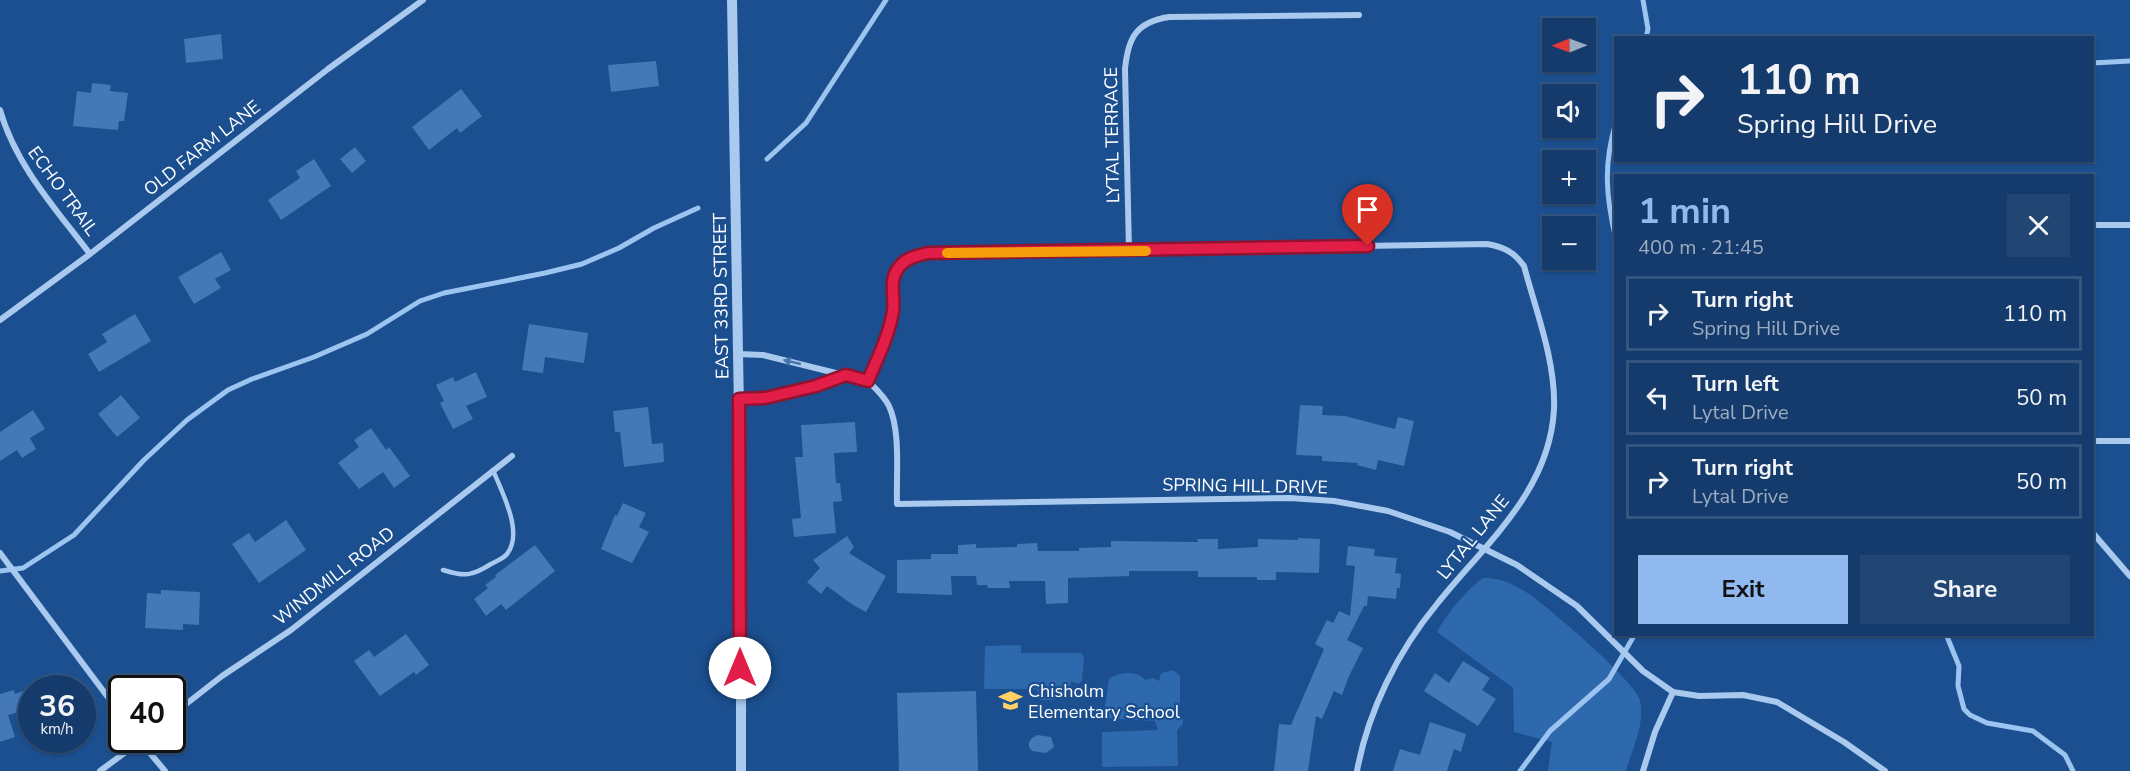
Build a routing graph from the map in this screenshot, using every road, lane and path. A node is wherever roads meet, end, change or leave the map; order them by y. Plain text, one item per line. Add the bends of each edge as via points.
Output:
1 (423, 0) edge
2 (732, 0) edge
3 (1359, 15) dead end
4 (0, 110) edge
5 (2094, 225) edge
6 (2130, 225) edge
7 (1129, 251) junction
8 (90, 254) junction
9 (0, 320) edge
10 (738, 354) junction
11 (846, 375) junction
12 (868, 381) junction
13 (739, 399) junction
14 (2094, 441) edge
15 (2130, 441) edge
16 (513, 456) dead end
17 (493, 470) junction
18 (2094, 534) edge
19 (1485, 548) junction
20 (0, 553) edge
21 (443, 570) dead end
22 (2130, 576) edge
23 (1673, 692) junction
24 (108, 697) edge
25 (186, 704) edge
26 (123, 753) edge
27 (150, 753) edge
28 (100, 771) edge
29 (165, 771) edge
30 (741, 771) edge
31 (1357, 771) edge
32 (1643, 771) edge
33 (1885, 771) edge

1 - 8 street, OLD FARM LANE
2 - 10 street, EAST 33RD STREET
3 - 7 street, LYTAL TERRACE via 1169,17 1155,19 1134,35 1126,50 1125,69
4 - 8 street, ECHO TRAIL via 15,151 31,177
5 - 6 street
7 - 12 street via 928,253 903,261 893,277 893,310
7 - 19 street, LYTAL LANE via 1487,244 1513,253 1524,266 1553,375 1554,406 1549,440 1536,477
8 - 9 street, OLD FARM LANE
11 -> 10 street via 763,355
10 - 13 street, EAST 33RD STREET
11 - 12 street
11 - 13 street via 765,398
12 - 19 street, SPRING HILL DRIVE via 889,406 894,424 897,504 1323,500 1388,511
13 - 30 street, EAST 33RD STREET
14 - 15 street
16 - 17 street, WINDMILL ROAD
17 - 21 lane via 514,527 506,556 470,575
17 - 25 street, WINDMILL ROAD via 291,630
18 - 22 street
19 - 23 street, SPRING HILL DRIVE via 1577,606 1643,671
19 - 31 street, LYTAL LANE via 1405,648 1366,733
20 - 24 street
23 - 32 street
23 - 33 street, SPRING HILL DRIVE via 1743,695 1778,702
26 - 28 street
27 - 29 street

